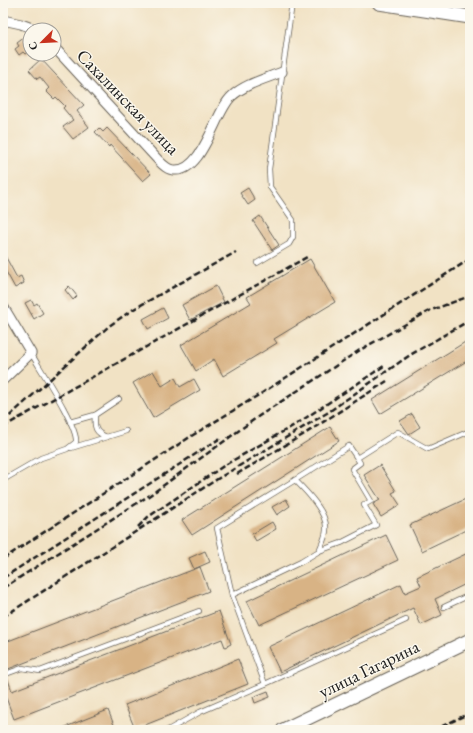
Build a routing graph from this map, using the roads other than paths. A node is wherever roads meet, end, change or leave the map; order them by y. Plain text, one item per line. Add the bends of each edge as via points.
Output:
1 (292, 3) edge
2 (379, 3) edge
3 (470, 17) edge
4 (3, 20) edge
5 (22, 26) edge
6 (62, 56) edge
7 (282, 72) junction
8 (257, 263) dead end
9 (3, 306) edge
10 (31, 353) junction
11 (3, 380) edge
12 (119, 399) dead end
13 (95, 415) junction
14 (70, 422) junction
15 (126, 431) dead end
16 (470, 431) edge
17 (107, 437) junction
18 (67, 449) junction
19 (357, 458) junction
20 (3, 480) edge
21 (295, 480) junction
22 (320, 551) junction
23 (232, 595) junction
24 (470, 595) edge
25 (444, 607) dead end
26 (199, 610) dead end
27 (406, 620) dead end
28 (470, 640) edge
29 (3, 675) edge
30 (265, 684) junction
31 (168, 730) edge
32 (283, 730) edge

1 - 7 lane
2 - 3 street
4 - 5 street
6 - 7 street, Сахалинская улица via 159,161 175,170 182,169 194,160 231,96 249,85
7 - 8 lane via 269,169 270,187 293,220 293,237 289,244
9 - 10 street
10 - 11 street
10 - 14 lane
12 - 13 lane
13 - 14 lane
13 - 17 lane via 95,430
14 - 18 lane via 76,439 74,445
15 - 17 lane
16 - 19 lane via 428,449 398,432
17 - 18 lane
18 - 20 lane via 41,458
19 - 21 lane via 349,446
19 - 22 lane via 360,463 352,469 371,501 364,505 376,525
21 - 22 lane via 319,508 327,529
21 - 23 lane via 217,528
22 - 23 lane
23 - 30 lane
24 - 25 lane
26 - 29 lane via 40,671 22,668
27 - 30 lane
28 - 32 street, улица Гагарина
30 - 31 lane via 200,712

